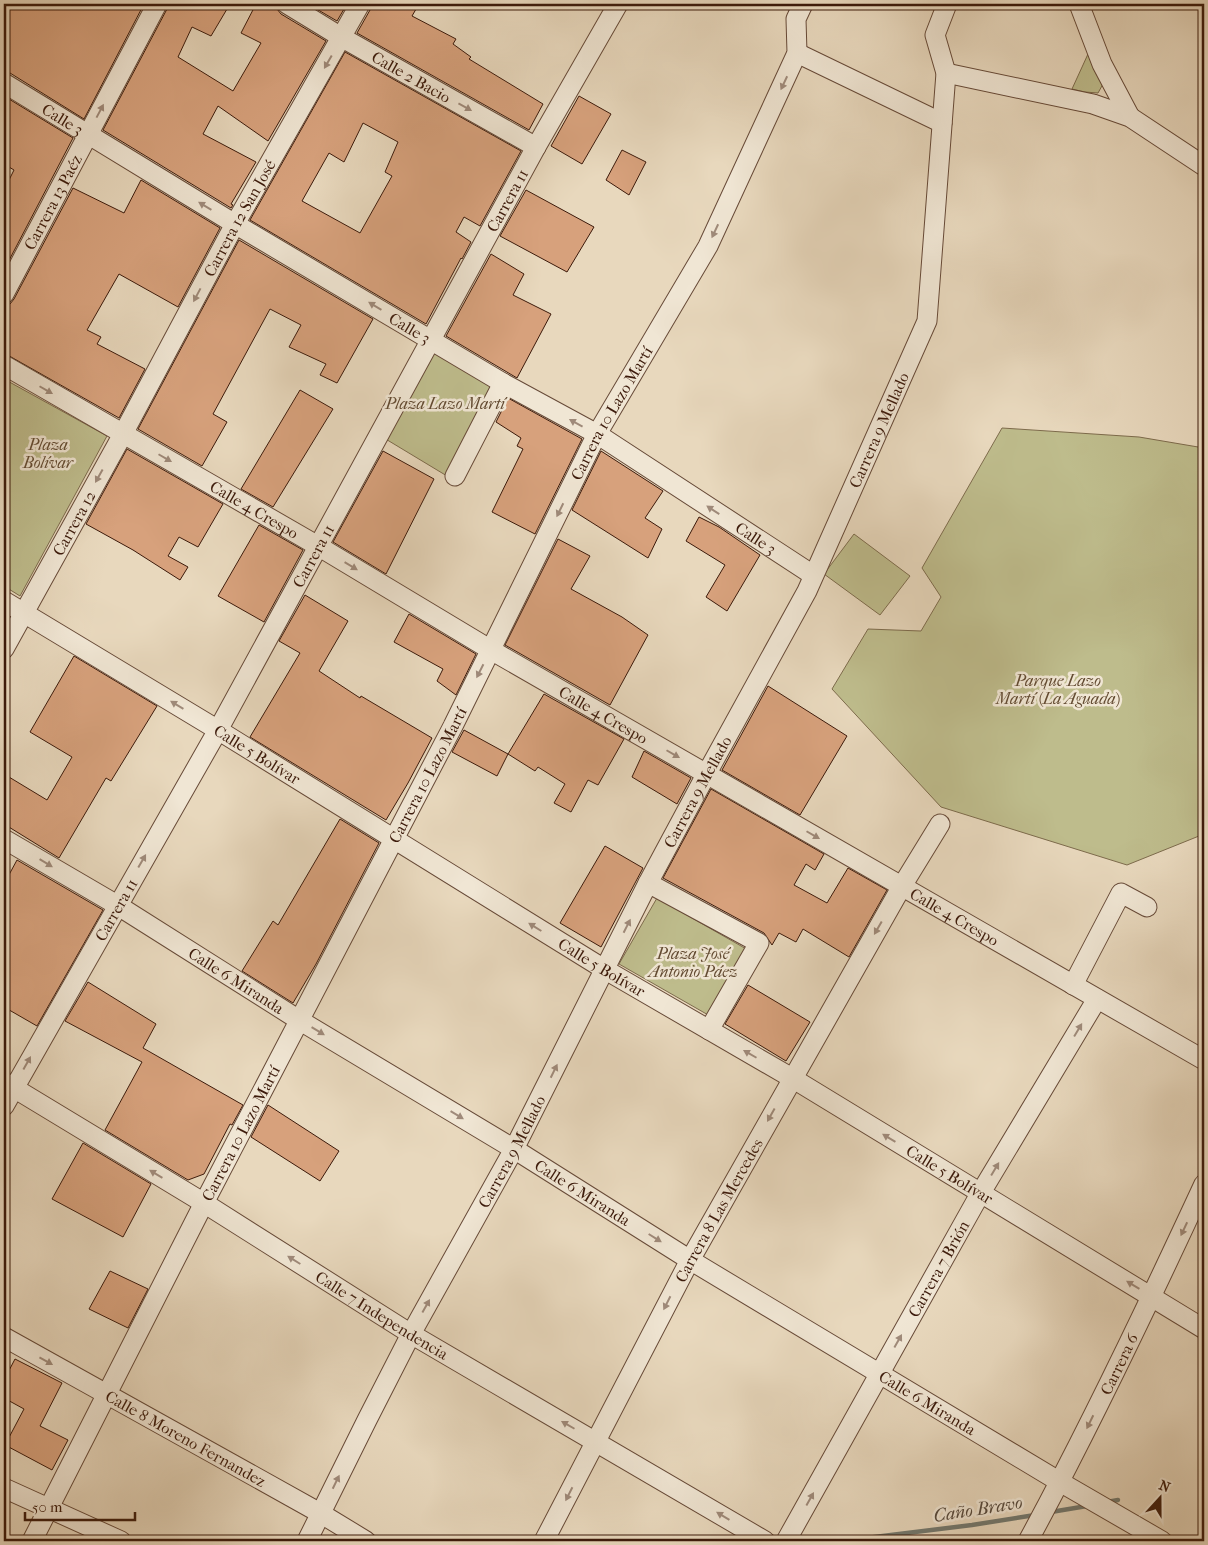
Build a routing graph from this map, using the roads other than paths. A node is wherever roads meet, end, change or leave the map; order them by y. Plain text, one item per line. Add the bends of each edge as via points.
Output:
1 (157, 4) edge
2 (287, 4) edge
3 (360, 4) edge
4 (618, 4) edge
5 (803, 4) edge
6 (947, 4) edge
7 (1079, 4) edge
8 (342, 37) junction
9 (797, 53) junction
10 (946, 73) junction
11 (4, 83) edge
12 (1130, 117) junction
13 (942, 123) junction
14 (87, 134) junction
15 (536, 147) junction
16 (1204, 166) edge
17 (235, 224) junction
18 (4, 294) edge
19 (431, 340) junction
20 (4, 365) edge
21 (503, 383) junction
22 (123, 434) junction
23 (598, 434) junction
24 (455, 476) dead end
25 (318, 546) junction
26 (813, 575) junction
27 (4, 601) edge
28 (23, 613) junction
29 (4, 650) edge
30 (491, 650) junction
31 (218, 730) junction
32 (707, 773) junction
33 (940, 824) dead end
34 (4, 838) edge
35 (394, 840) junction
36 (648, 884) junction
37 (902, 886) junction
38 (117, 905) junction
39 (1147, 908) dead end
40 (604, 969) junction
41 (1072, 985) junction
42 (1097, 999) junction
43 (299, 1020) junction
44 (709, 1030) junction
45 (1204, 1060) edge
46 (792, 1078) junction
47 (9, 1084) edge
48 (4, 1106) edge
49 (514, 1150) junction
50 (1204, 1184) edge
51 (980, 1194) junction
52 (204, 1203) junction
53 (690, 1260) junction
54 (1152, 1296) junction
55 (1204, 1329) edge
56 (411, 1334) junction
57 (4, 1338) edge
58 (879, 1374) junction
59 (107, 1395) junction
60 (596, 1441) junction
61 (1060, 1482) junction
62 (4, 1488) edge
63 (49, 1508) junction
64 (320, 1513) junction
65 (32, 1541) edge
66 (121, 1541) edge
67 (307, 1541) edge
68 (366, 1541) edge
69 (544, 1541) edge
70 (765, 1541) edge
71 (786, 1541) edge
72 (1028, 1541) edge
73 (1162, 1541) edge

14 -> 1 street, Carrera 13 Paéz
2 - 8 street, Calle 2 Bacio
3 - 8 street, Carrera 12 San José
4 - 15 street, Carrera 11
5 - 9 street, Carrera 10 Lazo Martí via 796,19
6 - 10 street, Carrera 9 Mellado via 936,35
7 - 12 street via 1102,64
8 -> 15 street, Calle 2 Bacio
8 -> 17 street, Carrera 12 San José
9 - 13 street
9 -> 23 street, Carrera 10 Lazo Martí via 708,246
10 - 12 street via 1092,104
10 - 13 street, Carrera 9 Mellado
11 - 14 street, Calle 3
12 - 16 street
13 - 26 street, Carrera 9 Mellado via 927,320
17 -> 14 street, Calle 3
14 - 18 street, Carrera 13 Paéz
15 - 19 street, Carrera 11
19 -> 17 street, Calle 3
17 -> 22 street, Carrera 12 San José
19 - 21 street, Calle 3
19 - 25 street, Carrera 11
20 -> 22 street, Calle 4 Crespo
23 -> 21 street, Calle 3
21 - 24 street
22 -> 25 street, Calle 4 Crespo
22 -> 28 street, Carrera 12
26 -> 23 street, Calle 3
23 -> 30 street, Carrera 10 Lazo Martí
25 -> 30 street, Calle 4 Crespo
25 - 31 street, Carrera 11
26 - 32 street, Carrera 9 Mellado
27 - 28 street, Calle 5 Bolívar
28 - 29 street
31 -> 28 street, Calle 5 Bolívar
30 -> 32 street, Calle 4 Crespo
30 -> 35 street, Carrera 10 Lazo Martí
31 - 35 street, Calle 5 Bolívar
38 -> 31 street, Carrera 11
32 - 36 street, Carrera 9 Mellado
32 -> 37 street, Calle 4 Crespo
33 - 37 street, Carrera 8 Las Mercedes
34 -> 38 street, Calle 6 Miranda
40 -> 35 street, Calle 5 Bolívar
35 - 43 street, Carrera 10 Lazo Martí
40 -> 36 street, Carrera 9 Mellado
36 - 44 street via 759,943
37 - 41 street, Calle 4 Crespo
37 -> 46 street, Carrera 8 Las Mercedes
38 - 43 street, Calle 6 Miranda
47 -> 38 street, Carrera 11
39 - 41 street via 1121,893
40 - 44 street, Calle 5 Bolívar
49 -> 40 street, Carrera 9 Mellado
41 - 42 street, Calle 4 Crespo
42 - 45 street, Calle 4 Crespo
51 -> 42 street, Carrera 7 Brión
43 -> 49 street, Calle 6 Miranda
43 - 52 street, Carrera 10 Lazo Martí
46 -> 44 street, Calle 5 Bolívar
51 -> 46 street, Calle 5 Bolívar
46 -> 53 street, Carrera 8 Las Mercedes
47 - 48 street, Carrera 11
52 -> 47 street, Calle 7 Independencia
49 -> 53 street, Calle 6 Miranda
56 -> 49 street, Carrera 9 Mellado
50 -> 54 street, Carrera 6
54 -> 51 street, Calle 5 Bolívar
58 -> 51 street, Carrera 7 Brión
56 -> 52 street, Calle 7 Independencia
52 - 59 street, Carrera 10 Lazo Martí
53 - 58 street, Calle 6 Miranda
53 -> 60 street, Carrera 8 Las Mercedes
54 - 55 street, Calle 5 Bolívar
54 -> 61 street, Carrera 6
60 -> 56 street, Calle 7 Independencia
64 -> 56 street, Carrera 9 Mellado
57 -> 59 street, Calle 8 Moreno Fernandez
58 - 61 street, Calle 6 Miranda
71 -> 58 street, Carrera 7 Brión
59 - 63 street, Carrera 10 Lazo Martí
59 - 64 street, Calle 8 Moreno Fernandez
60 -> 69 street, Carrera 8 Las Mercedes
70 -> 60 street, Calle 7 Independencia
61 - 72 street, Carrera 6
61 - 73 street, Calle 6 Miranda
62 - 63 street
63 - 65 street, Carrera 10 Lazo Martí
63 - 66 street
64 - 67 street, Carrera 9 Mellado
64 - 68 street, Calle 8 Moreno Fernandez

